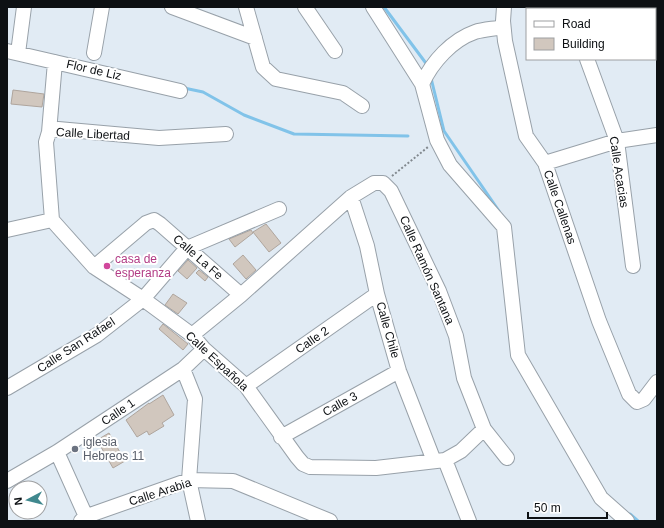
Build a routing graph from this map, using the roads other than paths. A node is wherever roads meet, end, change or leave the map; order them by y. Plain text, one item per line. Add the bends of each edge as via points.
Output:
1 (24, 7) edge
2 (102, 7) edge
3 (172, 7) edge
4 (246, 7) edge
5 (305, 7) edge
6 (373, 7) edge
7 (504, 7) edge
8 (504, 27) junction
9 (255, 38) junction
10 (335, 51) dead end
11 (12, 52) edge
12 (94, 53) dead end
13 (587, 60) edge
14 (55, 62) junction
15 (422, 84) junction
16 (180, 91) dead end
17 (362, 106) dead end
18 (49, 132) junction
19 (226, 134) dead end
20 (657, 135) edge
21 (617, 141) junction
22 (545, 163) junction
23 (351, 198) junction
24 (279, 209) dead end
25 (52, 220) junction
26 (7, 230) edge
27 (187, 248) junction
28 (633, 266) dead end
29 (94, 267) junction
30 (377, 294) junction
31 (241, 295) junction
32 (143, 299) junction
33 (192, 335) junction
34 (204, 349) junction
35 (182, 369) junction
36 (400, 372) junction
37 (657, 382) edge
38 (246, 386) junction
39 (7, 388) edge
40 (484, 430) junction
41 (281, 437) junction
42 (57, 452) junction
43 (506, 458) dead end
44 (439, 460) junction
45 (189, 480) junction
46 (7, 481) edge
47 (86, 519) edge
48 (198, 521) edge
49 (330, 521) edge
50 (469, 521) edge
51 (627, 521) edge

1 - 11 street
2 - 12 street
3 - 9 street
4 - 9 street
5 - 10 street
6 - 15 street
7 - 8 street, Calle Callenas
8 - 15 street via 476,32 465,37 434,63
8 - 22 street, Calle Callenas via 526,136
9 - 17 street via 263,67 276,79 343,93
11 - 14 street, Flor de Liz
13 - 21 street, Calle Acacias
14 - 16 street, Flor de Liz
14 - 18 street
15 - 51 street via 437,140 450,165 504,227 518,355 601,498
18 - 19 street, Calle Libertad via 58,129 158,138
18 - 25 street, Calle Libertad via 46,142
20 - 21 street
21 - 22 street
21 - 28 street, Calle Acacias
22 - 37 street, Calle Callenas via 600,321 629,394 637,402 644,399
23 - 30 street, Calle Chile via 367,246
23 - 31 street
23 - 40 street, Calle Ramón Santana via 374,183 387,187 439,291 456,336 464,378
24 - 27 street, Calle San Rafael
25 - 26 street
25 - 29 street, Calle Española
27 - 29 street, Calle La Fe via 154,220 146,223
27 - 31 street, Calle La Fe
27 - 32 street, Calle San Rafael
29 - 32 street, Calle Española
30 - 36 street, Calle Chile
30 - 38 street, Calle 2
31 - 33 street
32 - 33 street, Calle Española
32 - 39 street, Calle San Rafael via 97,335
33 - 34 street, Calle Española
34 - 35 street, Calle 1
34 - 38 street, Calle Española
35 - 42 street, Calle 1
35 - 45 street via 195,399
36 - 41 street, Calle 3
36 - 44 street, Calle Chile
38 - 41 street, Calle Española
40 - 43 street, Calle Ramón Santana
40 - 44 street via 461,451
41 - 44 street, Calle Española via 303,464 310,467 365,468
42 - 46 street, Calle 1
42 - 47 street
44 - 50 street, Calle Chile
45 - 47 street, Calle Arabia
45 - 48 street
45 - 49 street, Calle Arabia via 233,481

